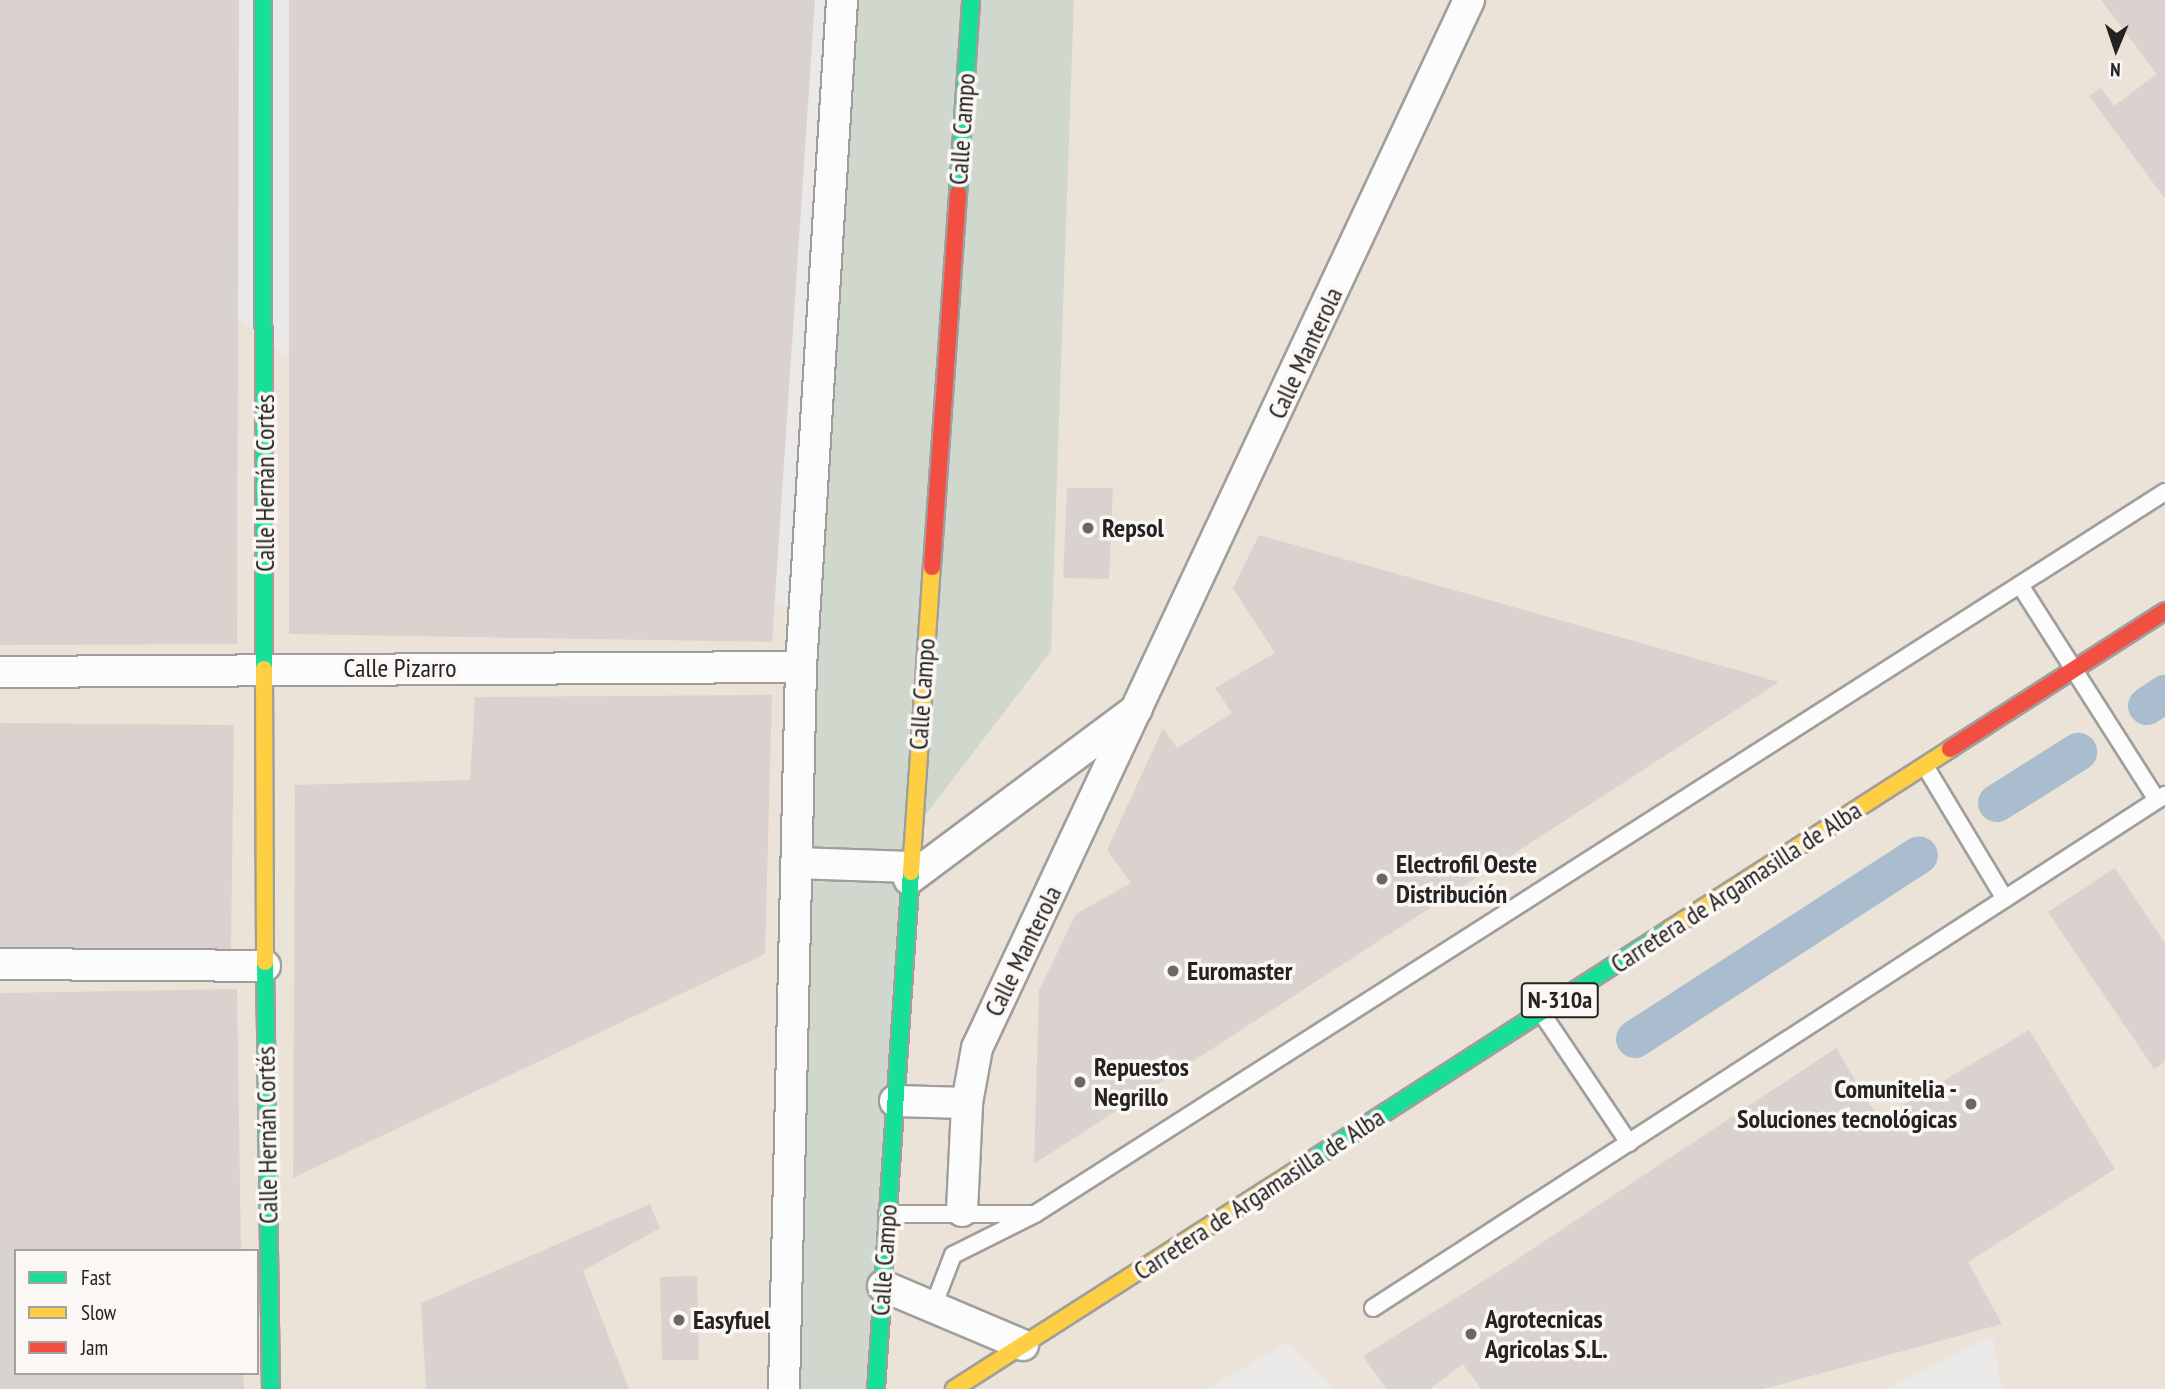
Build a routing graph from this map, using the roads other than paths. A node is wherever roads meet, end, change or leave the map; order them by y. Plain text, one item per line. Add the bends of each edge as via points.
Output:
1 (263, 0) edge
2 (842, 0) edge
3 (971, 0) edge
4 (1469, 0) edge
5 (2165, 492) edge
6 (2020, 585) junction
7 (2165, 611) edge
8 (801, 667) junction
9 (266, 669) junction
10 (2074, 670) junction
11 (0, 672) edge
12 (1140, 706) junction
13 (1925, 766) junction
14 (2161, 798) edge
15 (796, 863) junction
16 (910, 873) junction
17 (2005, 899) junction
18 (0, 964) edge
19 (265, 966) junction
20 (1541, 1012) junction
21 (895, 1101) junction
22 (967, 1104) junction
23 (1629, 1143) junction
24 (962, 1211) junction
25 (887, 1214) junction
26 (1035, 1214) junction
27 (883, 1286) junction
28 (933, 1307) junction
29 (1373, 1308) dead end
30 (1023, 1345) junction
31 (271, 1389) edge
32 (784, 1389) edge
33 (876, 1389) edge
34 (954, 1389) edge

1 - 9 main road, Calle Hernán Cortés
2 - 8 street
3 - 16 main road, Calle Campo
4 - 12 street, Calle Manterola
5 - 6 lane
6 - 10 lane
6 - 26 lane
7 - 10 main road, Carretera de Argamasilla de Alba / N-310a
8 - 9 street, Calle Pizarro
8 - 15 street
9 - 11 street, Calle Pizarro
9 - 19 main road, Calle Hernán Cortés
10 - 13 main road, Carretera de Argamasilla de Alba / N-310a
10 - 14 lane
12 - 16 street, Calle Manterola
12 - 22 street, Calle Manterola via 977,1048
13 - 17 lane
13 - 20 main road, Carretera de Argamasilla de Alba / N-310a
14 - 17 lane
15 - 16 street
15 - 32 street
16 - 21 main road, Calle Campo
17 - 23 lane
18 - 19 street
19 - 31 main road, Calle Hernán Cortés
20 - 23 lane
20 - 30 main road, Carretera de Argamasilla de Alba / N-310a
21 - 22 street
21 - 25 main road, Calle Campo
22 - 24 street, Calle Manterola
23 - 29 lane
24 - 25 lane
24 - 26 lane
25 - 27 main road, Calle Campo
26 - 28 lane via 953,1255
27 - 28 street
27 - 33 main road, Calle Campo
28 - 30 street
30 - 34 main road, Carretera de Argamasilla de Alba / N-310a

